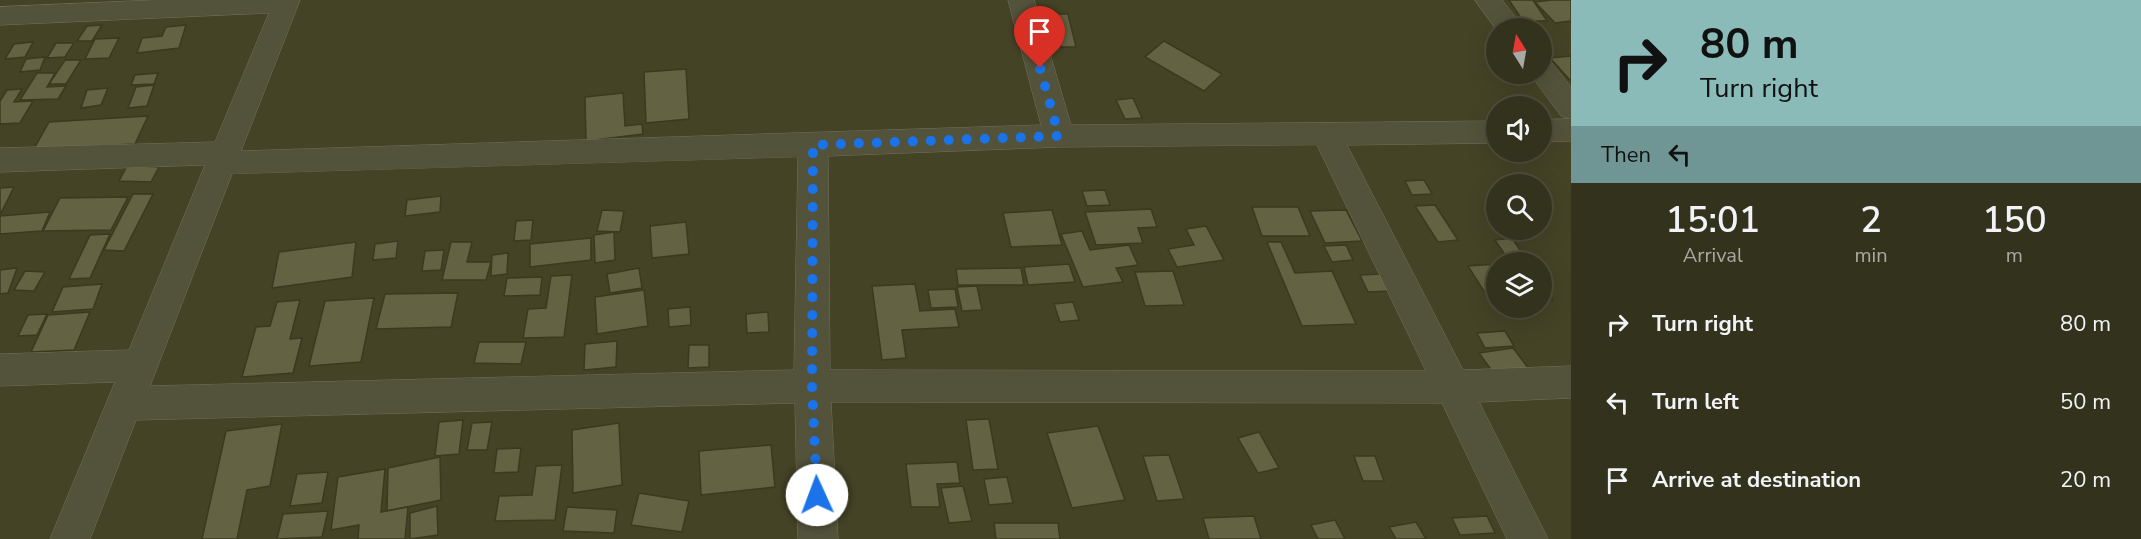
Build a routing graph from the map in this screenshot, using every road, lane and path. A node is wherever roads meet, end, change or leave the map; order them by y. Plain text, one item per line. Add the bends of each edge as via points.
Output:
1 (1021, 0) edge
2 (1488, 0) edge
3 (287, 1) edge
4 (0, 16) edge
5 (1502, 18) edge
6 (1552, 83) edge
7 (1571, 108) edge
8 (1571, 130) edge
9 (1552, 131) edge
10 (1486, 132) edge
11 (1327, 134) junction
12 (1059, 136) junction
13 (813, 145) junction
14 (223, 158) junction
15 (0, 160) edge
16 (141, 365) junction
17 (0, 370) edge
18 (1571, 382) edge
19 (812, 386) junction
20 (1454, 387) junction
21 (127, 403) junction
22 (70, 539) edge
23 (818, 539) edge
24 (1528, 539) edge

1 - 12 street
2 - 5 street
3 - 4 street
3 - 14 street
6 - 7 street
8 - 9 street
10 - 11 street
11 - 12 street
11 - 20 street
12 - 13 street
13 - 14 street
13 - 19 street
14 - 15 street
14 - 16 street
16 - 17 street
16 - 21 street
18 - 20 street
19 - 20 street
19 - 21 street
19 - 23 street
20 - 24 street
21 - 22 street

